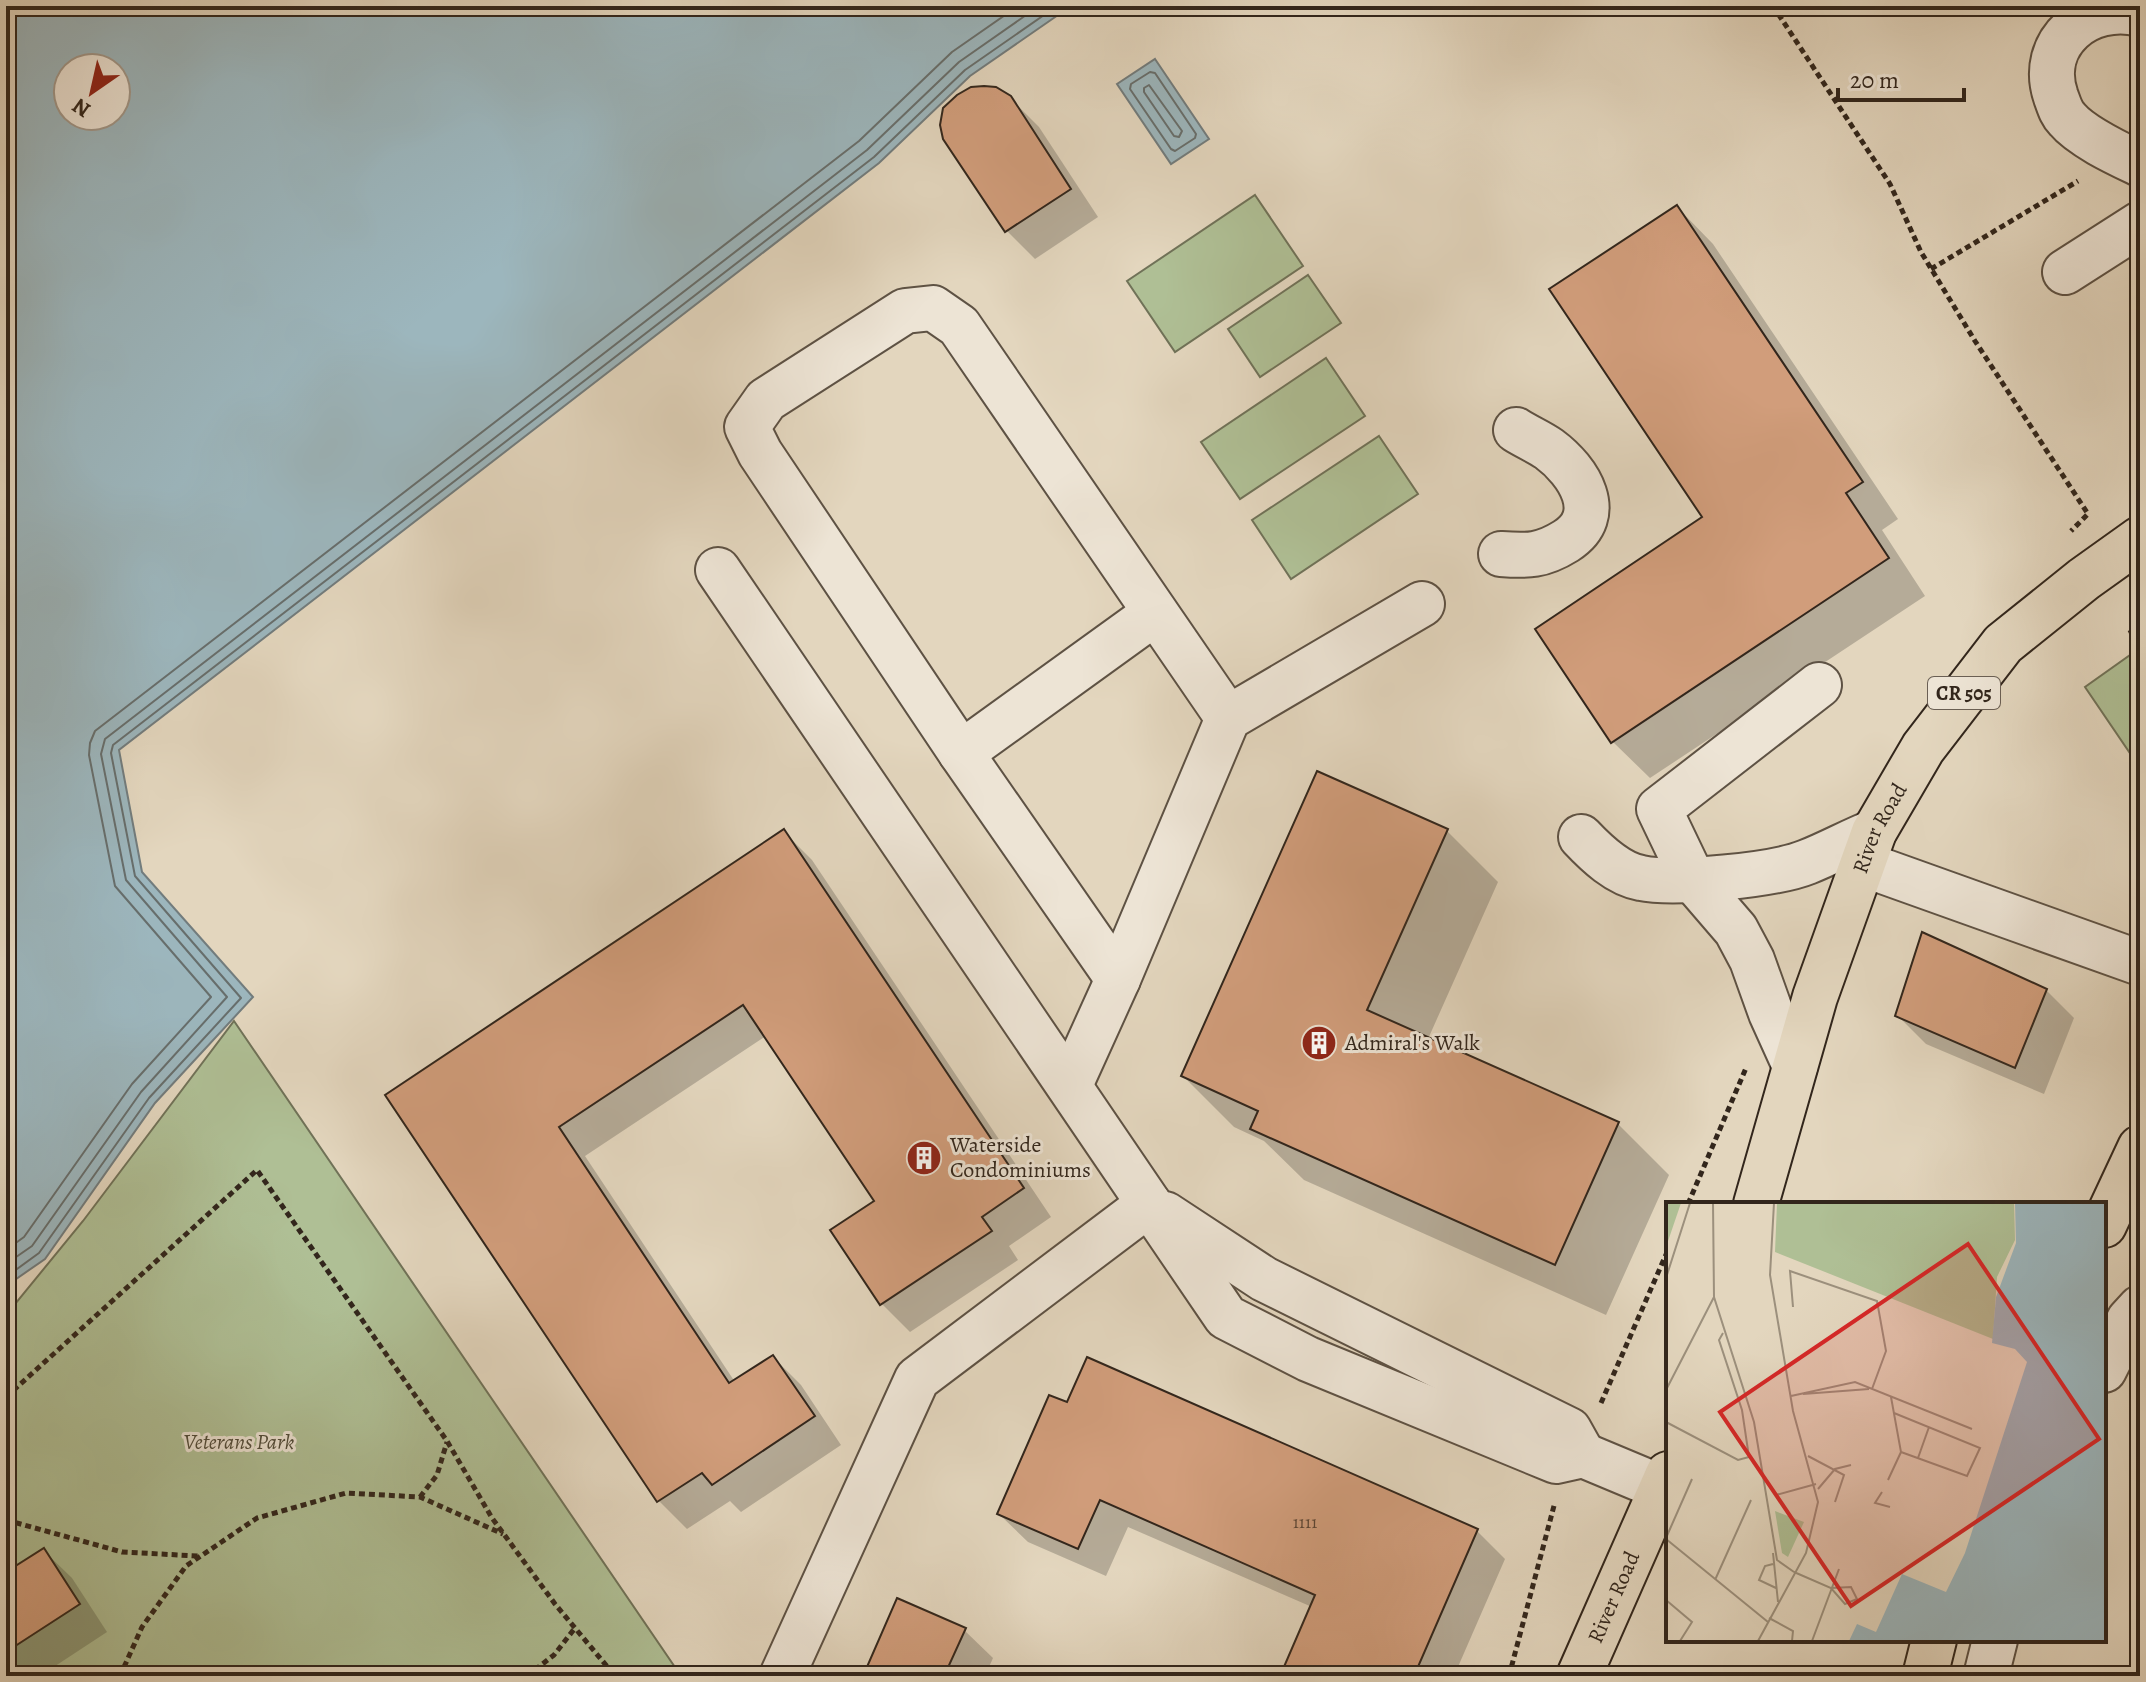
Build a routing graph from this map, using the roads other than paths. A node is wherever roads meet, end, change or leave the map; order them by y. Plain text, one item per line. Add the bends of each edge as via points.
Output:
1 (2140, 14) edge
2 (2132, 161) edge
3 (2140, 224) edge
4 (2065, 272) dead end
5 (1516, 430) dead end
6 (2140, 539) edge
7 (1501, 554) dead end
8 (718, 570) dead end
9 (1422, 604) dead end
10 (1155, 613) junction
11 (1819, 685) dead end
12 (1228, 718) junction
13 (961, 753) junction
14 (1869, 848) junction
15 (1693, 880) junction
16 (2140, 963) edge
17 (1118, 979) junction
18 (1795, 1066) junction
19 (1070, 1085) junction
20 (2140, 1148) edge
21 (1757, 1202) edge
22 (1149, 1204) junction
23 (2106, 1221) edge
24 (2140, 1308) edge
25 (2106, 1366) edge
26 (1665, 1481) edge
27 (1934, 1642) edge
28 (1994, 1642) edge
29 (782, 1676) edge
30 (1579, 1676) edge
31 (1925, 1676) edge
32 (1986, 1676) edge

1 - 2 street via 2105,11 2084,20 2060,44 2052,72 2065,117
3 - 4 street
5 - 7 street via 1550,450 1577,479 1587,500 1587,518 1576,534 1555,548 1531,556
6 - 14 main road, River Road / CR 505 via 2003,644 1923,748
8 - 19 street
9 - 12 street
10 - 12 street
10 - 13 street
10 - 13 street via 959,326 933,308 905,311 766,400 747,427 760,453
11 - 15 street via 1659,809
12 - 17 street
13 - 17 street
14 - 15 street via 1780,870
14 - 16 street
14 - 18 main road, River Road / CR 505
15 - 18 street via 1736,930
17 - 19 street
18 - 21 main road, River Road / CR 505
19 - 22 street
20 - 23 main road
22 - 26 street via 1226,1317 1308,1359 1556,1461 1583,1455
22 - 29 street via 917,1379
24 - 25 street
26 - 30 main road, River Road
27 - 31 main road
28 - 32 street

